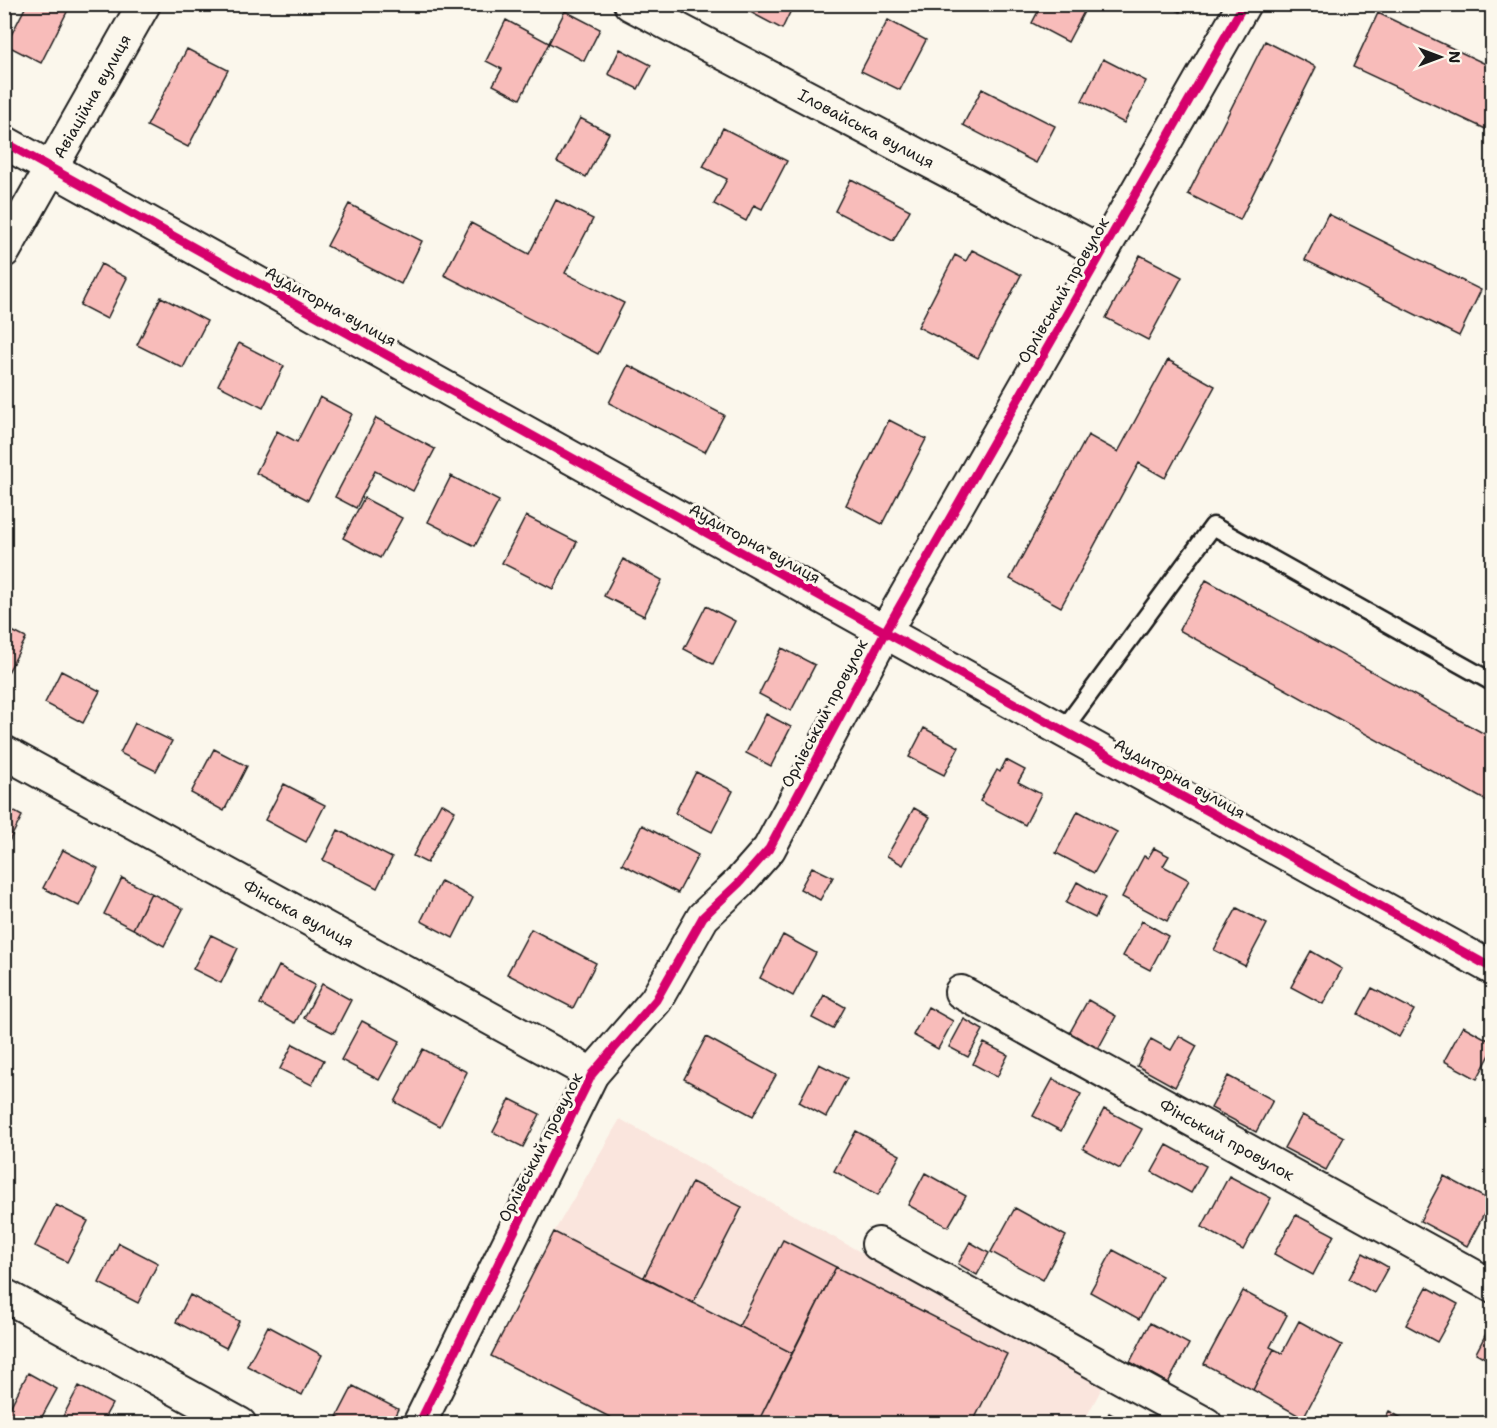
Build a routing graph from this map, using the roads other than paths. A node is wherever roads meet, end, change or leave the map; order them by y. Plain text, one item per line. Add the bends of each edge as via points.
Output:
1 (144, 4) edge
2 (630, 4) edge
3 (1244, 4) edge
4 (4, 142) edge
5 (52, 168) junction
6 (4, 251) edge
7 (1102, 252) junction
8 (885, 632) junction
9 (1492, 682) edge
10 (1063, 730) junction
11 (4, 752) edge
12 (1492, 968) edge
13 (962, 992) dead end
14 (592, 1074) junction
15 (878, 1244) dead end
16 (1492, 1286) edge
17 (4, 1295) edge
18 (198, 1414) edge
19 (240, 1424) edge
20 (419, 1424) edge
21 (1206, 1424) edge

1 - 5 street, Авіаційна вулиця
2 - 7 street, Іловайська вулиця
3 - 7 street, Орлівський провулок
4 - 5 street, Аудиторна вулиця
5 - 6 street, Авіаційна вулиця
5 - 8 street, Аудиторна вулиця
7 - 8 street, Орлівський провулок
8 - 10 street, Аудиторна вулиця
8 - 14 street, Орлівський провулок via 769,849 703,917 656,1000
9 - 10 lane via 1213,526
10 - 12 street, Аудиторна вулиця
11 - 14 street, Фінська вулиця
13 - 16 street, Фінський провулок
14 - 20 street, Орлівський провулок
15 - 21 street
17 - 18 street
18 - 19 street

